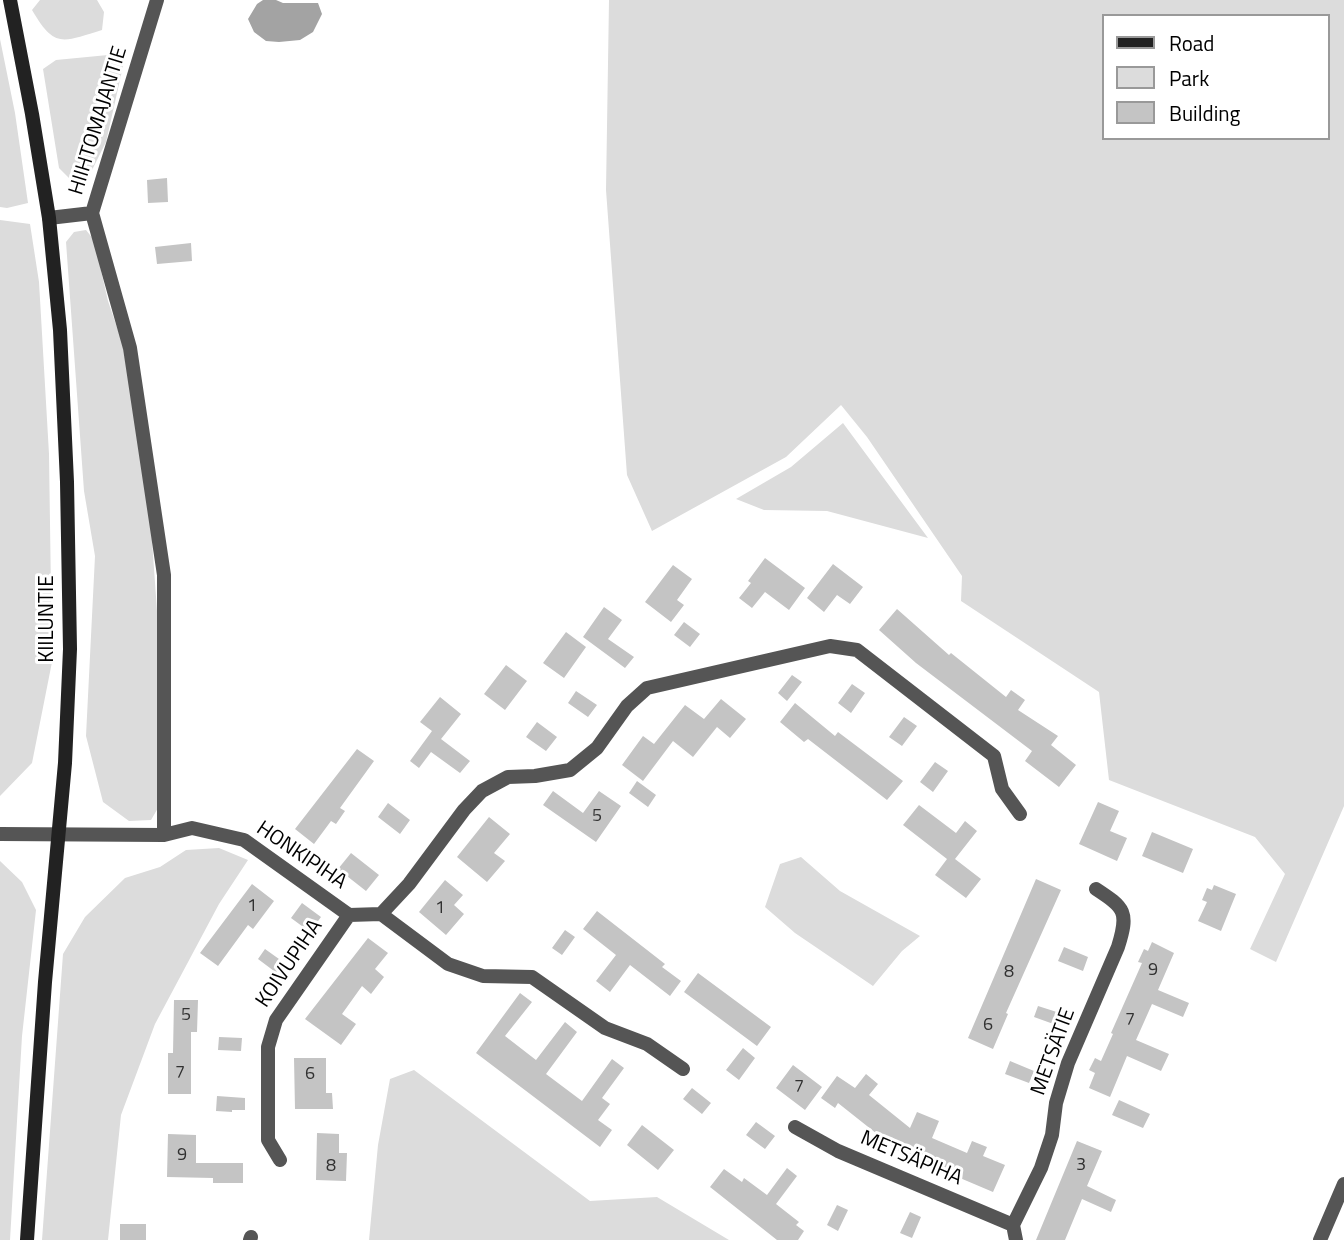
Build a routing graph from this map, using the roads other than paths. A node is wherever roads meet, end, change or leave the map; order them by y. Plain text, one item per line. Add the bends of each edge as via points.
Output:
1 (10, 0) edge
2 (157, 0) edge
3 (92, 213) junction
4 (49, 218) junction
5 (1020, 814) dead end
6 (0, 834) edge
7 (59, 835) junction
8 (164, 835) junction
9 (1096, 889) dead end
10 (381, 914) junction
11 (349, 915) junction
12 (683, 1069) dead end
13 (795, 1127) dead end
14 (280, 1160) dead end
15 (1344, 1184) edge
16 (1013, 1225) junction
17 (27, 1240) edge
18 (1016, 1240) edge
19 (1320, 1240) edge

1 - 4 street, KIILUNTIE
2 - 3 street, HIIHTOMAJANTIE
3 - 4 street, HIIHTOMAJANTIE
3 - 8 street via 130,348 164,575
4 - 7 street, KIILUNTIE via 68,482 71,649
5 - 10 street via 1002,789 994,756 857,650 830,646 647,688 627,706 597,748 570,770 508,777 482,791
6 - 7 street, HONKIPIHA
7 - 8 street, HONKIPIHA
7 - 17 street, KIILUNTIE
8 - 11 street, HONKIPIHA via 192,828 244,840
9 - 16 street, METSÄTIE via 1119,904 1123,932 1068,1063 1041,1168
10 - 11 street, HONKIPIHA
10 - 12 street via 449,964 483,976 532,977 605,1028 647,1044
11 - 14 street, KOIVUPIHA via 271,1032 268,1140
13 - 16 street, METSÄPIHA via 838,1151
15 - 19 street
16 - 18 street

